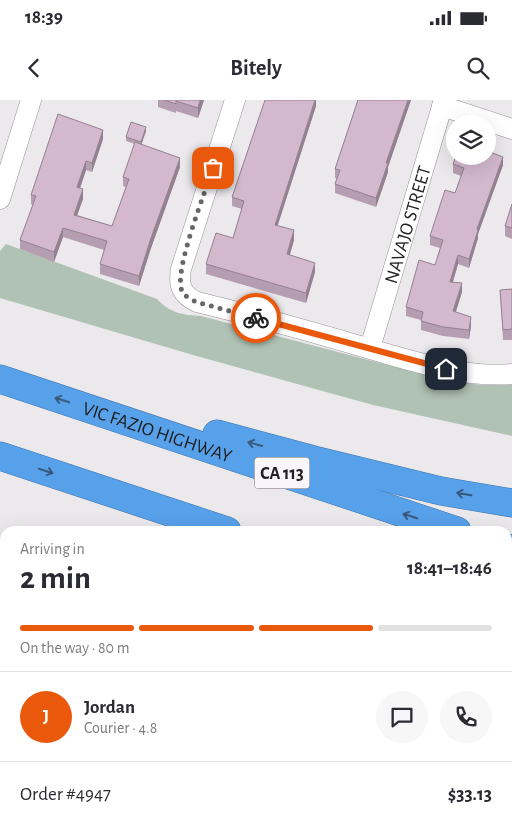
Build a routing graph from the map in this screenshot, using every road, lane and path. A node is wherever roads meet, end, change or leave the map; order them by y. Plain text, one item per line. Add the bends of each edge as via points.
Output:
1 (32, 100) edge
2 (235, 100) edge
3 (443, 103) edge
4 (512, 129) edge
5 (0, 199) edge
6 (370, 348) junction
7 (512, 374) edge
8 (0, 379) edge
9 (108, 415) junction
10 (0, 456) edge
11 (119, 495) junction
12 (512, 503) edge
13 (179, 526) edge
14 (212, 526) edge
15 (442, 526) edge

1 - 5 street
2 - 6 street via 185,252 179,280 182,291 196,302
3 - 4 street
3 - 6 street, NAVAJO STREET
6 - 7 street via 461,372
9 -> 8 highway, VIC FAZIO HIGHWAY / CA 113
12 -> 9 highway via 314,460 225,435
15 -> 9 highway, VIC FAZIO HIGHWAY / CA 113
10 -> 11 highway
11 - 13 highway
11 - 14 highway

